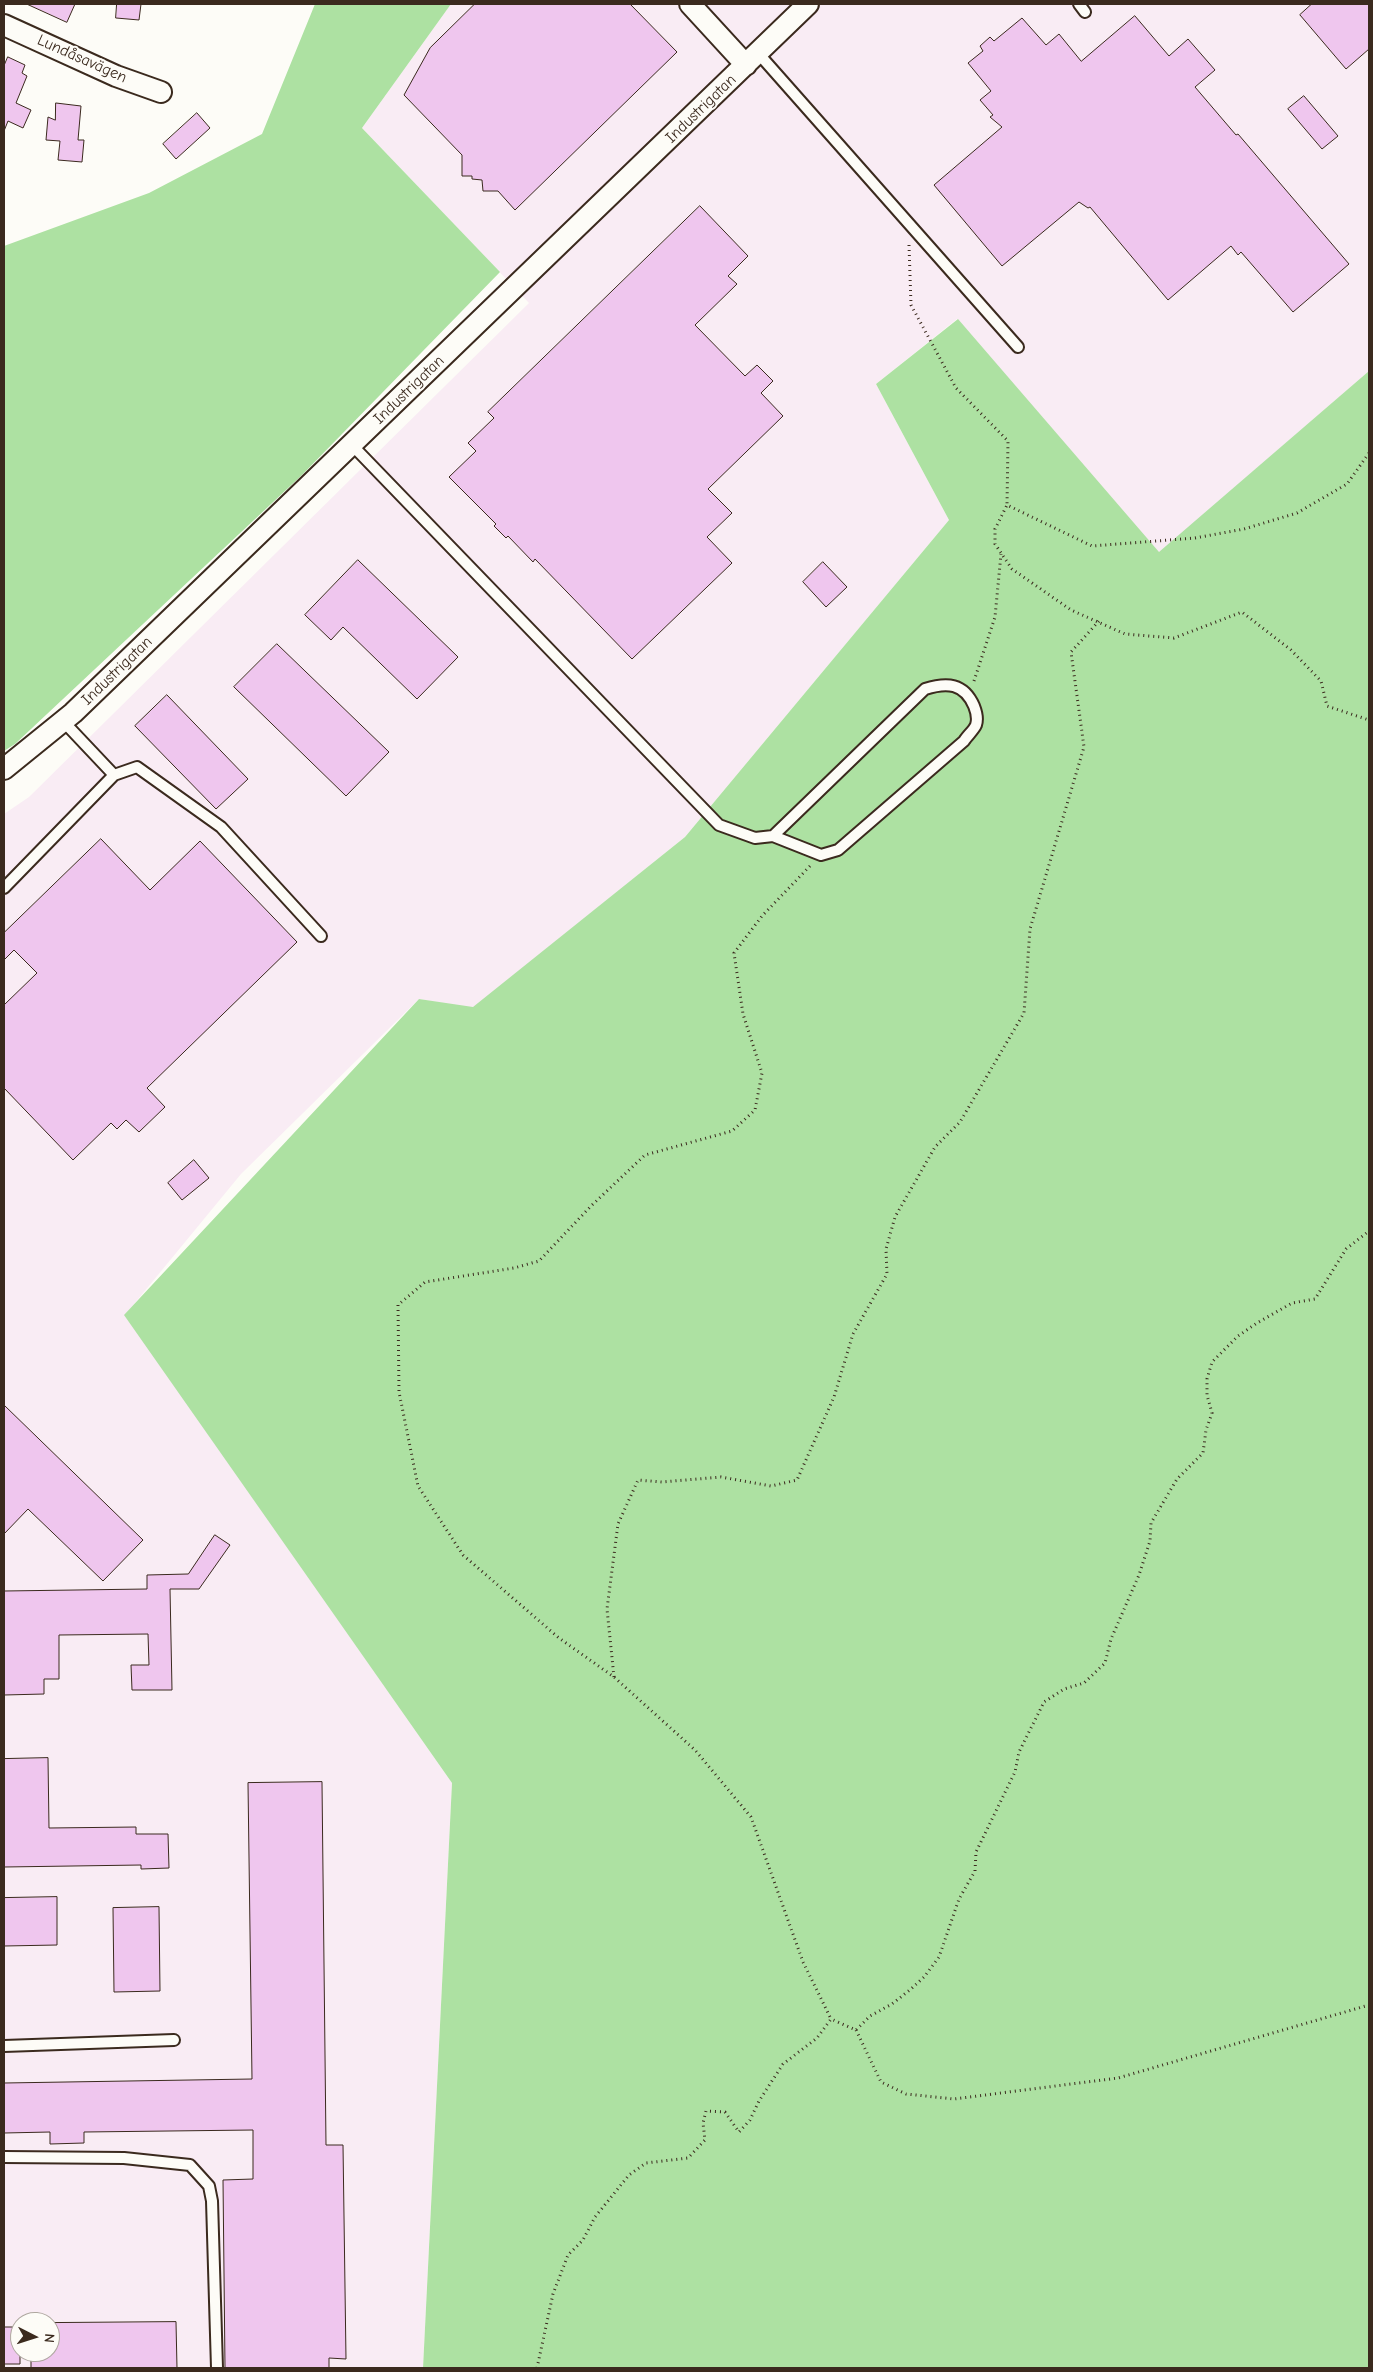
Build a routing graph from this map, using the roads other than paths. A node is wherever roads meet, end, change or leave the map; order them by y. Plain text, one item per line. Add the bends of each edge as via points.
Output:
1 (690, 4) edge
2 (808, 4) edge
3 (4, 25) edge
4 (752, 59) junction
5 (161, 92) dead end
6 (1018, 347) dead end
7 (352, 445) junction
8 (63, 721) junction
9 (4, 769) edge
10 (114, 775) junction
11 (773, 836) junction
12 (4, 888) edge
13 (321, 936) dead end
14 (174, 2040) dead end
15 (4, 2046) edge
16 (4, 2157) edge
17 (217, 2368) edge

1 - 4 street
2 - 4 street, Industrigatan
3 - 5 street, Lundåsavägen via 116,76
4 - 6 lane via 908,224
4 - 7 street, Industrigatan
7 - 8 street, Industrigatan
7 - 11 lane via 719,825 756,838
8 - 9 street, Industrigatan
8 - 10 lane
10 - 12 lane
10 - 13 lane via 137,767 221,827
11 - 11 lane via 925,688 940,684 958,686 969,696 977,712 976,725 964,741 838,850 821,855
14 - 15 lane
16 - 17 lane via 124,2158 190,2165 209,2186 212,2201

